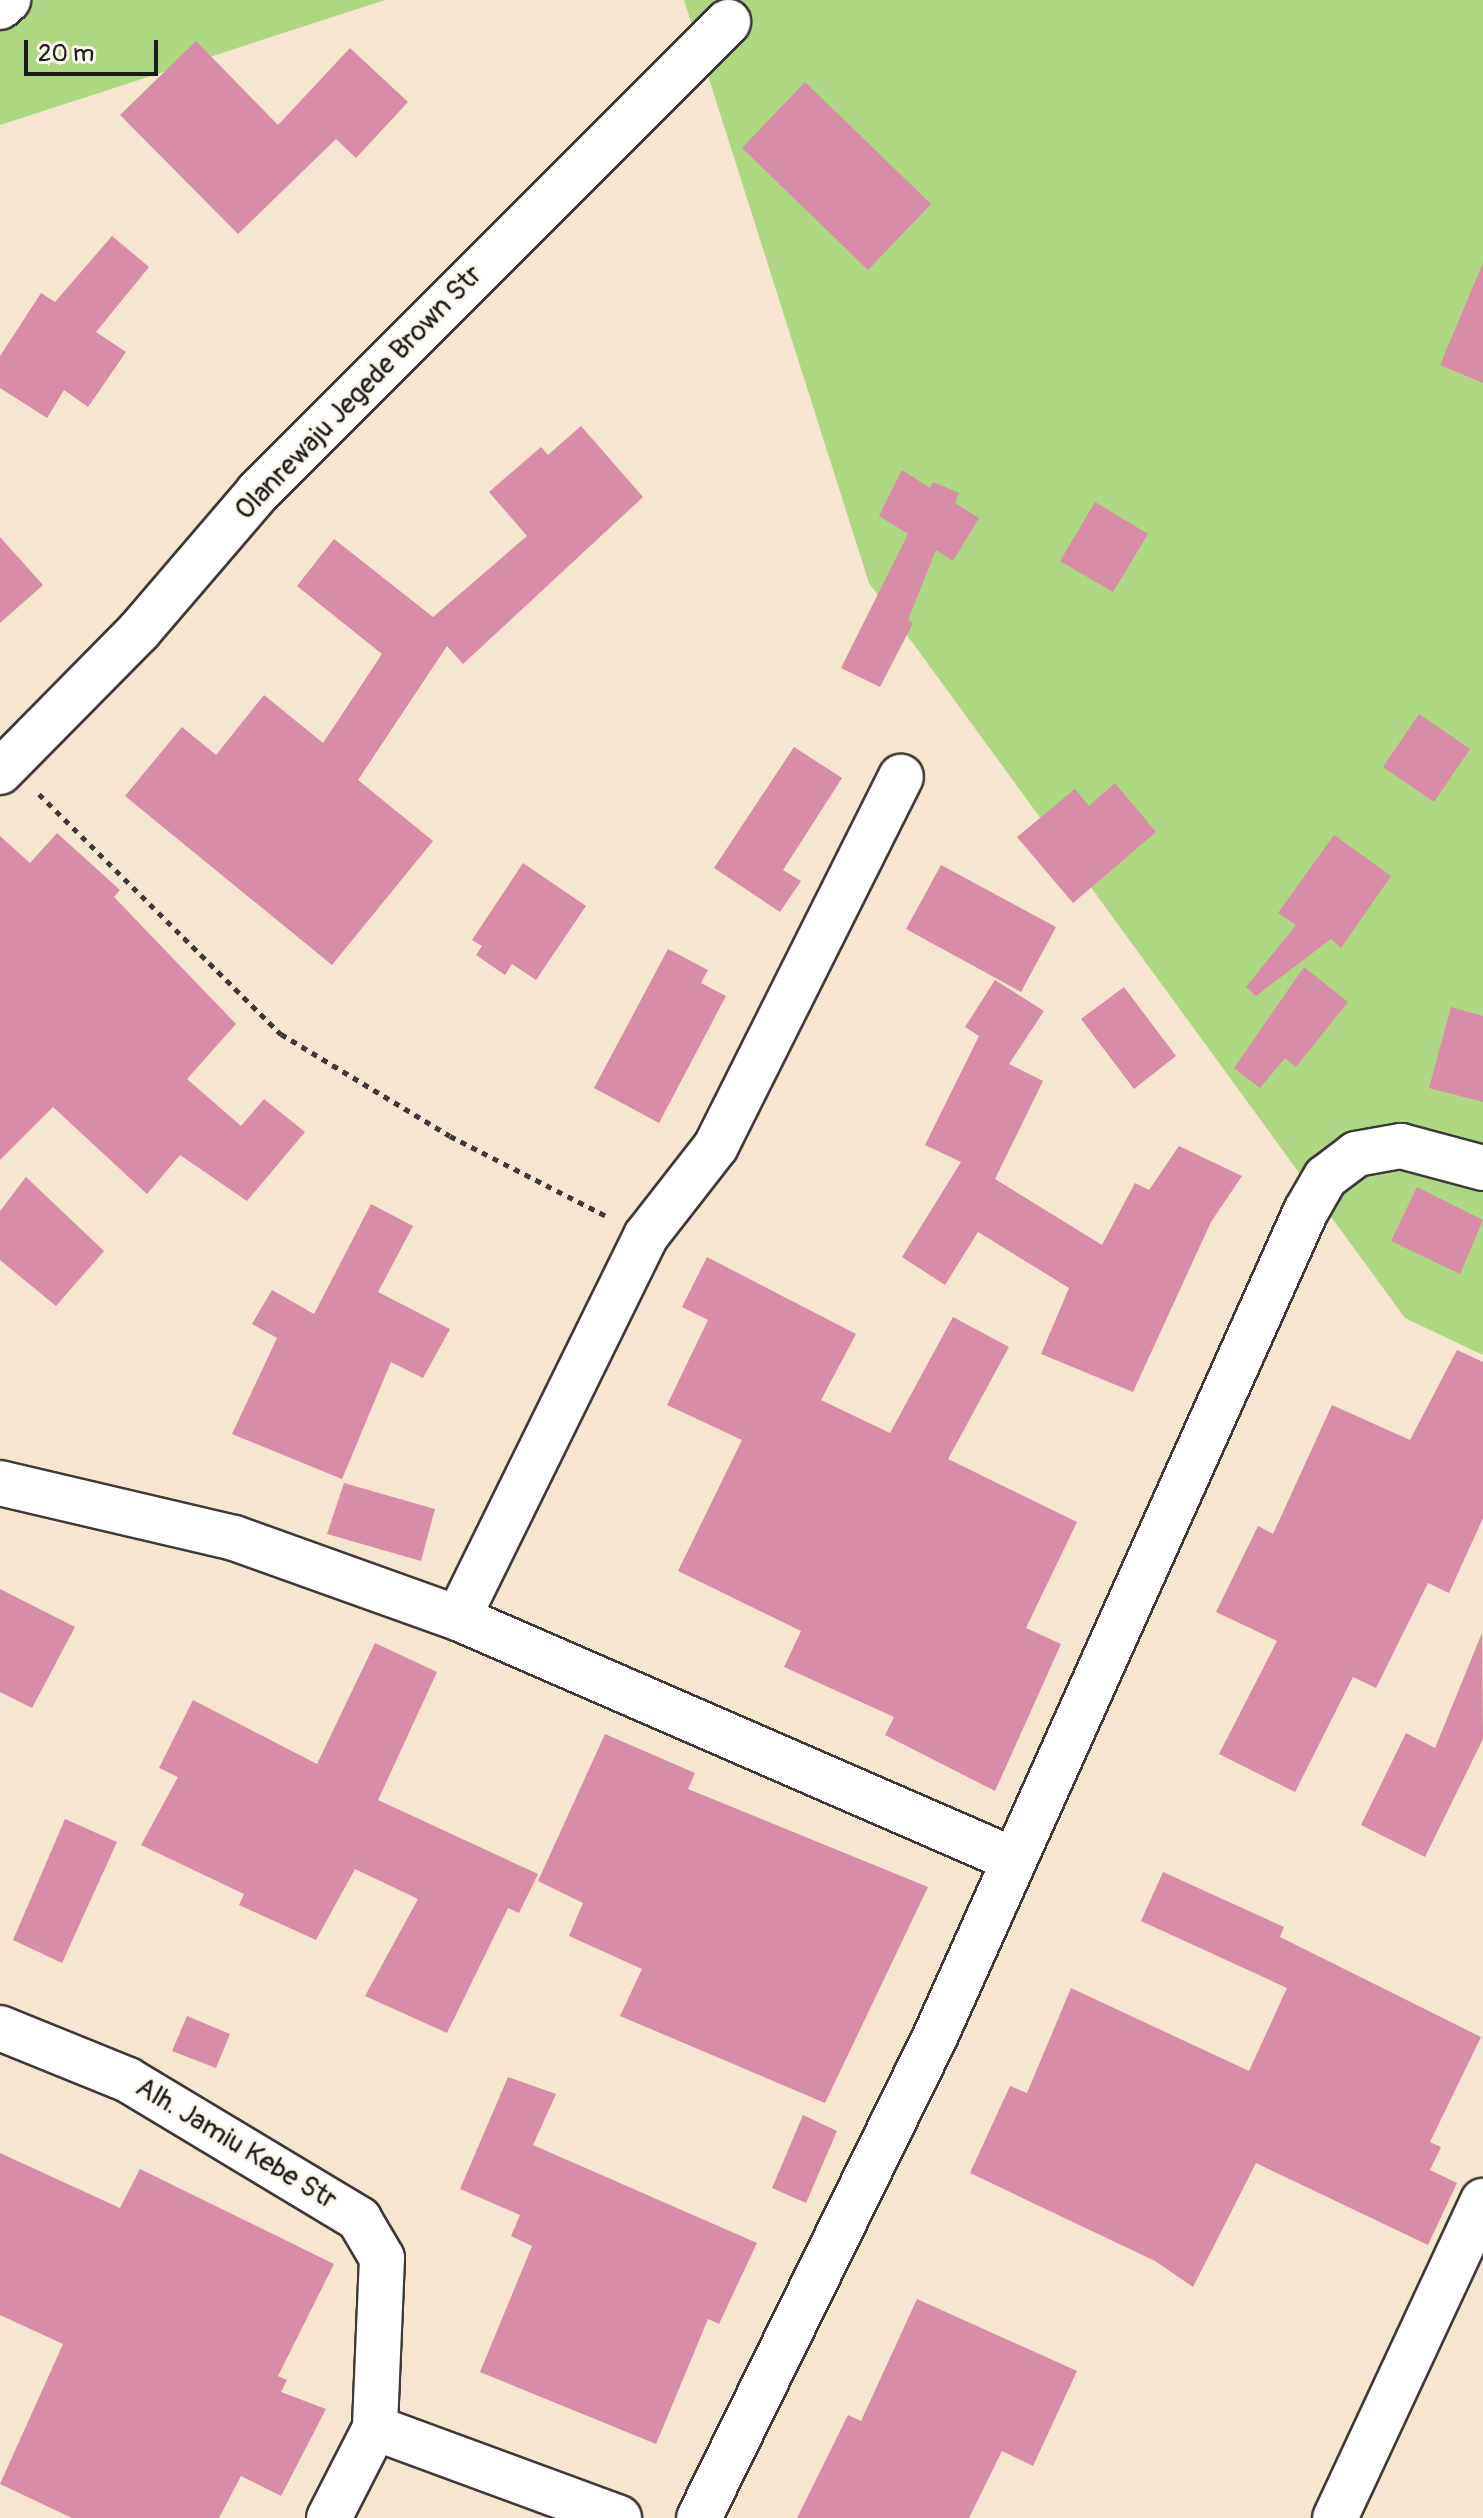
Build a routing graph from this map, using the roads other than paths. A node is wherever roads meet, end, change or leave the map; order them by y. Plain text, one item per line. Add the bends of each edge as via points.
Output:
1 (8, 0) edge
2 (0, 7) edge
3 (728, 22) dead end
4 (4, 768) edge
5 (901, 777) dead end
6 (1483, 1168) edge
7 (0, 1483) edge
8 (458, 1618) junction
9 (1014, 1860) junction
10 (0, 2028) edge
11 (1483, 2201) edge
12 (375, 2428) junction
13 (329, 2518) edge
14 (619, 2518) edge
15 (699, 2518) edge
16 (1335, 2518) edge

1 - 2 street
3 - 4 street, Olanrewaju Jegede Brown Str via 258,492 139,631
5 - 8 street via 716,1146 646,1236
6 - 9 street via 1401,1146 1356,1154 1326,1177
7 - 8 street via 234,1538
8 - 9 street
9 - 15 street
10 - 12 street, Alh. Jamiu Kebe Str via 128,2080 359,2219 382,2258
11 - 16 street
12 - 13 street
12 - 14 street

